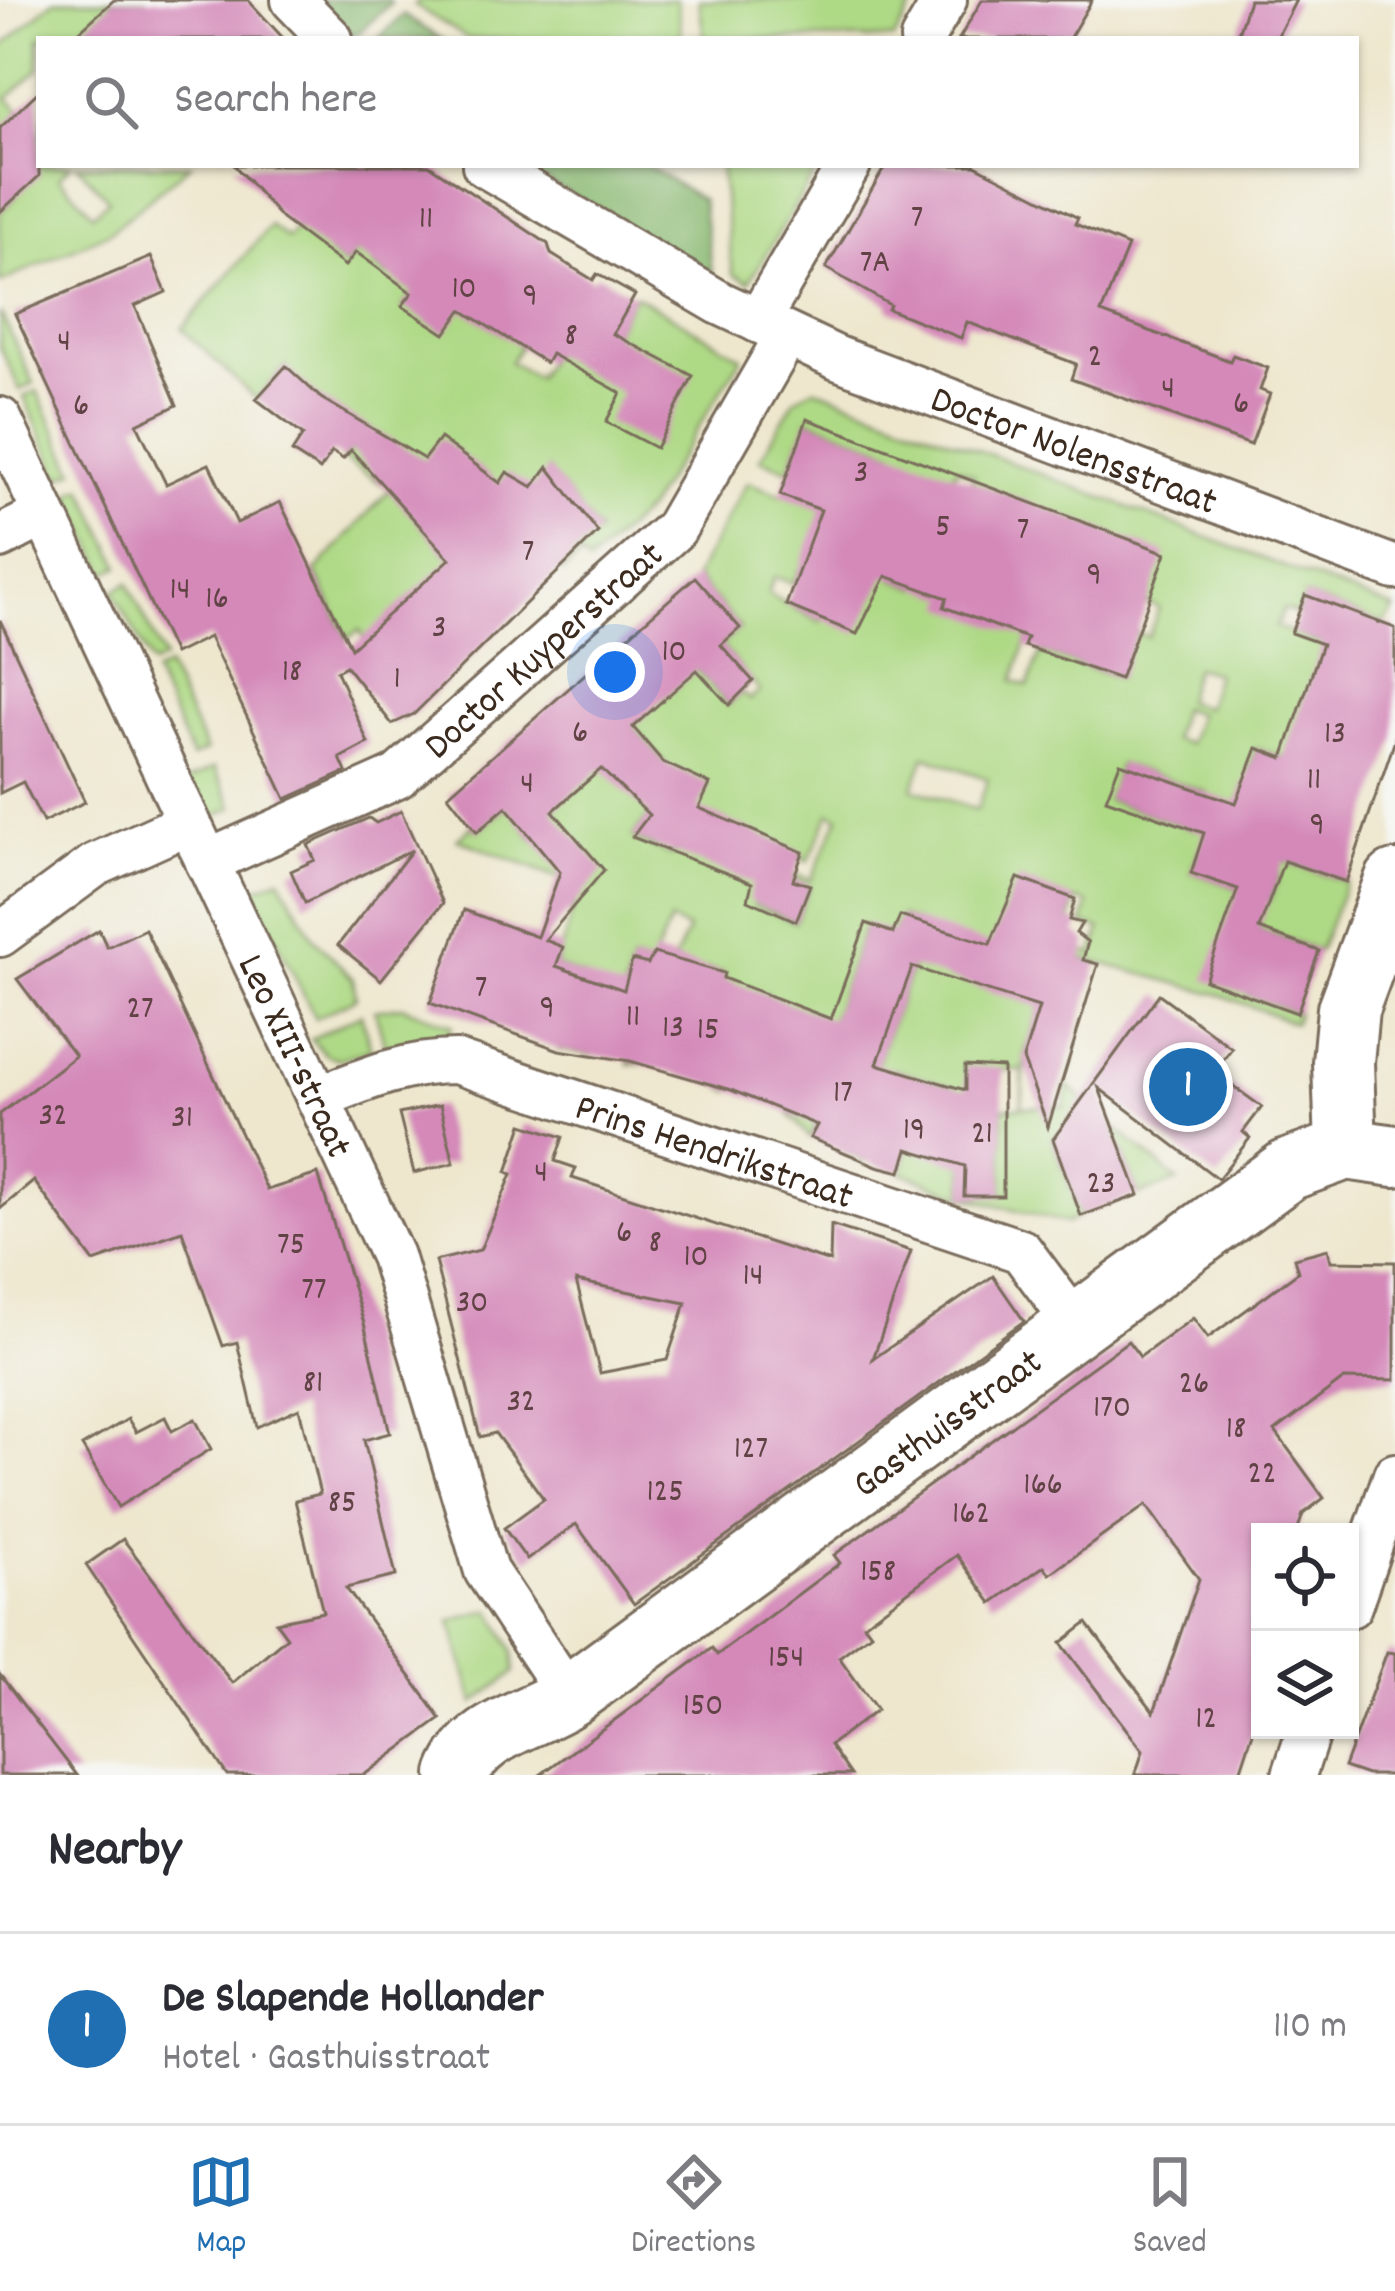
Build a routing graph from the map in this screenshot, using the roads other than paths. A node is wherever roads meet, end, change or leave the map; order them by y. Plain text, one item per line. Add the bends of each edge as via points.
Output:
1 (293, 0) edge
2 (945, 0) edge
3 (328, 36) edge
4 (924, 36) edge
5 (489, 168) edge
6 (848, 168) edge
7 (772, 328) junction
8 (0, 419) edge
9 (44, 515) junction
10 (0, 537) edge
11 (1395, 568) edge
12 (188, 823) junction
13 (207, 862) junction
14 (1395, 880) edge
15 (0, 935) edge
16 (318, 1098) junction
17 (1370, 1153) edge
18 (1076, 1325) junction
19 (1395, 1475) edge
20 (1359, 1580) edge
21 (561, 1701) junction
22 (1306, 1739) edge
23 (458, 1775) edge
24 (494, 1775) edge
25 (1294, 1775) edge

1 - 3 street
2 - 4 street
5 - 7 street, Doctor Nolensstraat
6 - 7 street, Doctor Kuyperstraat
7 - 11 street, Doctor Nolensstraat via 926,395
7 - 13 street, Doctor Kuyperstraat via 675,529 397,777
8 - 9 street, Leo XIII-straat
9 - 10 street
9 - 12 street, Leo XIII-straat
12 - 13 street, Leo XIII-straat
12 - 15 street via 95,865
13 - 16 street, Leo XIII-straat
14 - 17 street via 1348,1009 1343,1062
16 - 18 street, Prins Hendrikstraat via 382,1072 456,1062 1021,1251
16 - 21 street, Leo XIII-straat via 404,1289 474,1542
17 - 18 street, Gasthuisstraat via 1288,1170
18 - 21 street, Gasthuisstraat
19 - 20 street
21 - 23 street, Gasthuisstraat via 507,1725
21 - 24 street, Gasthuisstraat
22 - 25 street

